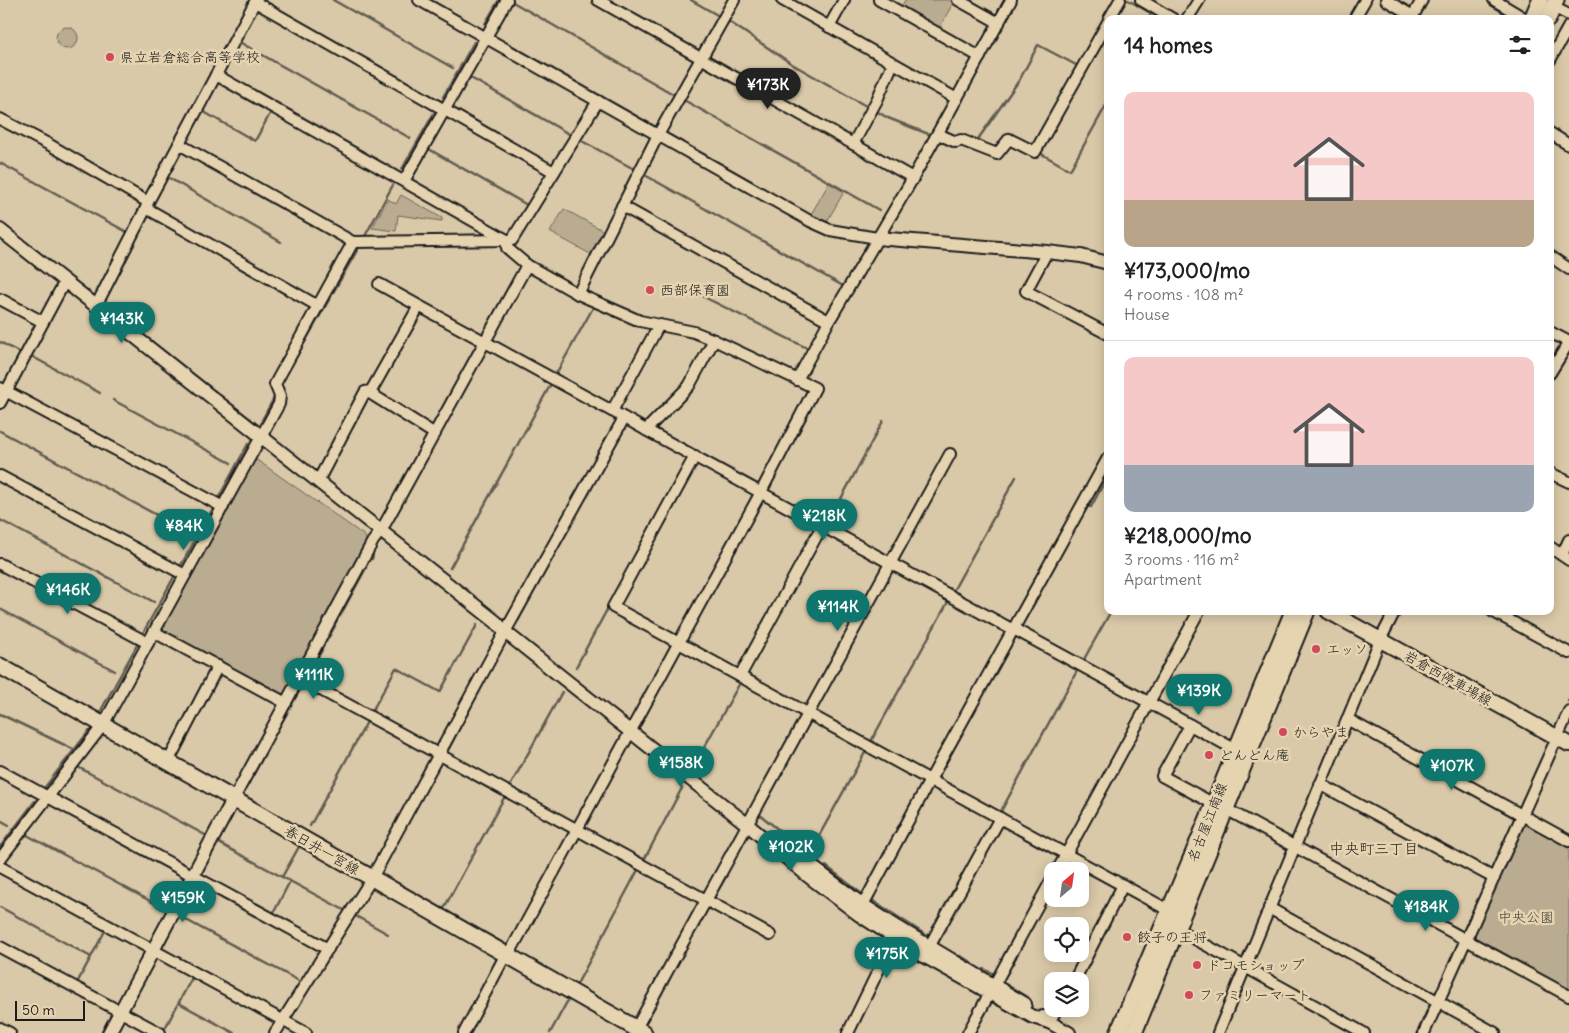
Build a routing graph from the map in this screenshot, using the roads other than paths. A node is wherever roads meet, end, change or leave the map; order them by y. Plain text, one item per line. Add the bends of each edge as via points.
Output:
1 (419, 0) edge
2 (508, 0) edge
3 (598, 0) edge
4 (734, 0) edge
5 (782, 0) edge
6 (844, 0) edge
7 (879, 0) edge
8 (958, 0) edge
9 (1011, 0) edge
10 (1120, 0) edge
11 (1141, 0) edge
12 (1198, 0) edge
13 (1365, 0) edge
14 (1386, 0) edge
15 (1422, 0) edge
16 (1494, 0) edge
17 (255, 1) edge
18 (1549, 6) edge
19 (1111, 15) edge
20 (1166, 15) edge
21 (1189, 15) edge
22 (1356, 15) edge
23 (1411, 15) edge
24 (1414, 15) edge
25 (1519, 15) edge
26 (1537, 15) edge
27 (1569, 15) edge
28 (999, 23) junction
29 (1569, 26) edge
30 (829, 27) junction
31 (1104, 27) edge
32 (486, 38) junction
33 (1554, 53) edge
34 (980, 57) junction
35 (701, 58) junction
36 (892, 63) junction
37 (216, 75) junction
38 (957, 99) junction
39 (598, 101) junction
40 (445, 110) junction
41 (0, 119) edge
42 (938, 134) junction
43 (658, 135) junction
44 (1554, 136) edge
45 (179, 144) junction
46 (853, 144) junction
47 (1569, 145) edge
48 (554, 172) junction
49 (913, 178) junction
50 (404, 181) junction
51 (147, 205) junction
52 (622, 206) junction
53 (0, 230) edge
54 (877, 238) junction
55 (507, 240) junction
56 (353, 242) junction
57 (1048, 252) junction
58 (1554, 259) edge
59 (1104, 262) edge
60 (527, 266) junction
61 (1569, 269) edge
62 (65, 281) junction
63 (379, 284) dead end
64 (578, 294) junction
65 (0, 299) edge
66 (96, 306) junction
67 (318, 306) junction
68 (419, 306) junction
69 (828, 321) junction
70 (43, 322) junction
71 (659, 325) junction
72 (1104, 332) edge
73 (1554, 334) edge
74 (714, 340) junction
75 (485, 342) junction
76 (1569, 342) edge
77 (1554, 366) edge
78 (797, 380) junction
79 (3, 390) edge
80 (368, 392) junction
81 (0, 402) edge
82 (612, 411) junction
83 (624, 418) junction
84 (646, 430) junction
85 (435, 434) junction
86 (261, 436) junction
87 (950, 454) dead end
88 (694, 456) junction
89 (1104, 465) edge
90 (1554, 475) edge
91 (0, 476) edge
92 (318, 481) junction
93 (1569, 482) edge
94 (761, 492) junction
95 (223, 507) junction
96 (822, 526) junction
97 (381, 531) junction
98 (1569, 540) edge
99 (1554, 550) edge
100 (1566, 557) edge
101 (890, 563) junction
102 (0, 564) edge
103 (185, 575) junction
104 (1197, 615) edge
105 (1291, 615) edge
106 (1304, 615) edge
107 (1335, 615) edge
108 (1393, 615) edge
109 (1500, 615) edge
110 (1014, 630) junction
111 (154, 632) junction
112 (505, 632) junction
113 (1380, 640) junction
114 (679, 642) junction
115 (148, 643) junction
116 (1569, 652) edge
117 (0, 666) edge
118 (218, 666) junction
119 (740, 676) junction
120 (299, 678) junction
121 (286, 703) junction
122 (1149, 703) junction
123 (1569, 711) edge
124 (808, 713) junction
125 (1347, 719) junction
126 (103, 725) junction
127 (1190, 725) junction
128 (631, 731) junction
129 (1563, 741) edge
130 (1236, 750) junction
131 (440, 754) junction
132 (168, 762) junction
133 (0, 771) edge
134 (930, 780) junction
135 (1320, 784) junction
136 (47, 797) junction
137 (234, 800) junction
138 (1220, 806) junction
139 (1522, 815) junction
140 (1000, 818) junction
141 (748, 825) junction
142 (577, 829) junction
143 (1569, 841) edge
144 (1295, 846) junction
145 (1066, 854) junction
146 (783, 855) junction
147 (0, 859) edge
148 (1062, 862) edge
149 (0, 867) edge
150 (192, 877) junction
151 (372, 878) junction
152 (1494, 878) junction
153 (1123, 885) junction
154 (1044, 894) edge
155 (706, 900) junction
156 (863, 905) junction
157 (1269, 908) junction
158 (1170, 911) junction
159 (1177, 929) junction
160 (770, 935) dead end
161 (894, 938) junction
162 (1466, 940) junction
163 (0, 947) edge
164 (929, 947) junction
165 (328, 949) junction
166 (153, 950) junction
167 (507, 955) junction
168 (1245, 966) junction
169 (1079, 972) edge
170 (993, 989) junction
171 (1569, 996) edge
172 (1438, 1002) junction
173 (120, 1011) junction
174 (1052, 1017) edge
175 (283, 1020) junction
176 (1049, 1022) junction
177 (0, 1028) edge
178 (637, 1031) edge
179 (1220, 1032) edge
180 (10, 1033) edge
181 (109, 1033) edge
182 (160, 1033) edge
183 (275, 1033) edge
184 (306, 1033) edge
185 (464, 1033) edge
186 (848, 1033) edge
187 (968, 1033) edge
188 (1068, 1033) edge
189 (1118, 1033) edge
190 (1134, 1033) edge
191 (1364, 1033) edge
192 (1424, 1033) edge
193 (1495, 1033) edge

1 - 32 street
2 - 32 street
3 - 35 street
4 - 35 street
5 - 30 street
6 - 30 street
7 - 34 street
8 - 28 street
9 - 28 street
10 - 19 street
11 - 20 street
12 - 21 street
13 - 22 street
14 - 23 street
15 - 24 street
16 - 25 street
17 - 37 street
17 - 40 street
18 - 26 main road
18 - 27 street
28 - 34 street
29 - 33 street
30 - 36 street
31 - 42 street via 1035,152 1010,139 997,154
32 - 39 street
32 - 40 street
34 - 38 street
35 - 43 street
35 - 46 street
36 - 38 street
36 - 46 street via 877,100
37 - 45 street
37 - 50 street
38 - 42 street
39 - 43 street
39 - 48 street
40 - 48 street
40 - 50 street
41 - 51 street via 50,145
42 - 49 street
43 - 52 street
43 - 54 street via 810,221 830,230
44 - 47 street
45 - 51 street
45 - 56 street
46 - 49 street
48 - 55 street via 512,240
49 - 54 street
50 - 55 street
51 - 66 street
51 - 67 street
52 - 64 street
52 - 69 street
53 - 62 street
54 - 57 street
54 - 69 street
55 - 56 street
55 - 60 street via 507,248
56 - 67 street
57 - 59 street
57 - 72 street via 1026,291
58 - 61 street
60 - 64 street
60 - 75 street
62 - 66 street
62 - 70 street
63 - 68 street
64 - 71 street via 640,321
65 - 70 street
66 - 86 street
67 - 86 street via 275,384 280,396 279,404
68 - 75 street
68 - 80 street
69 - 78 street
70 - 79 street
71 - 74 street
71 - 82 street
73 - 76 street
74 - 78 street
74 - 84 street via 690,386
75 - 82 street
75 - 85 street
76 - 77 street
78 - 94 street via 815,388
79 - 81 street
79 - 95 street
80 - 85 street
80 - 92 street via 354,410
82 - 83 street
83 - 84 street
83 - 112 street
84 - 88 street
85 - 97 street
86 - 92 street
86 - 95 street
87 - 101 street
88 - 94 street
88 - 114 street via 613,606
89 - 110 street
90 - 93 street
91 - 103 street
92 - 97 street
94 - 96 street
94 - 114 street
95 - 103 street
96 - 101 street
96 - 119 street
97 - 112 street
97 - 120 street
98 - 100 street
99 - 100 street
101 - 110 street
101 - 124 street
102 - 115 street
103 - 111 street
104 - 122 street
105 - 130 main road, 名古屋江南線
106 - 138 main road, 名古屋江南線
107 - 113 main road, 岩倉西停車場線
108 - 113 street
109 - 116 street
110 - 122 street
110 - 134 street
111 - 115 street
111 - 118 street
112 - 128 street
112 - 131 street
113 - 125 street
113 - 129 main road, 岩倉西停車場線
114 - 119 street
114 - 128 street
115 - 126 street
117 - 126 main road, 春日井一宮線
118 - 121 street
118 - 132 street
119 - 124 street
120 - 121 street
120 - 131 street
121 - 137 street
122 - 127 street
122 - 145 street
123 - 129 street
124 - 134 street
124 - 141 street
125 - 135 street
125 - 139 street
126 - 132 main road, 春日井一宮線
126 - 136 street
127 - 130 street
127 - 138 street via 1162,776
128 - 141 street
128 - 142 street
129 - 139 street
130 - 138 main road, 名古屋江南線
131 - 142 street
131 - 151 street
132 - 137 main road, 春日井一宮線
133 - 136 street
134 - 140 street
134 - 156 street
135 - 144 street
135 - 152 street
136 - 147 street
136 - 150 street
137 - 150 street
137 - 151 main road, 春日井一宮線
138 - 144 street
138 - 158 main road, 名古屋江南線
138 - 159 main road, 名古屋江南線
139 - 143 street
139 - 152 street
140 - 145 street
140 - 164 street
141 - 146 street
141 - 155 street
142 - 155 street
142 - 167 street
144 - 157 street
144 - 162 street
145 - 148 street
145 - 153 street
146 - 156 street via 808,863
146 - 161 street
149 - 166 street
150 - 165 street
150 - 166 street
151 - 165 street
151 - 167 main road, 春日井一宮線
152 - 162 street
153 - 158 street
153 - 169 street
154 - 170 street
155 - 160 street
155 - 178 street
156 - 164 street
157 - 168 street
157 - 172 street
158 - 189 main road, 名古屋江南線
159 - 168 street
159 - 190 main road, 名古屋江南線
161 - 170 street
161 - 186 street
162 - 171 street
162 - 172 street
163 - 173 street
164 - 170 street
165 - 175 street
166 - 173 street
166 - 175 street
167 - 178 main road, 春日井一宮線
167 - 185 street
168 - 179 street
168 - 191 street
170 - 176 street via 1038,1012
170 - 187 street
172 - 192 street
172 - 193 street
173 - 181 street
173 - 182 street
174 - 176 street
175 - 183 street
175 - 184 street
176 - 188 street
177 - 180 street

